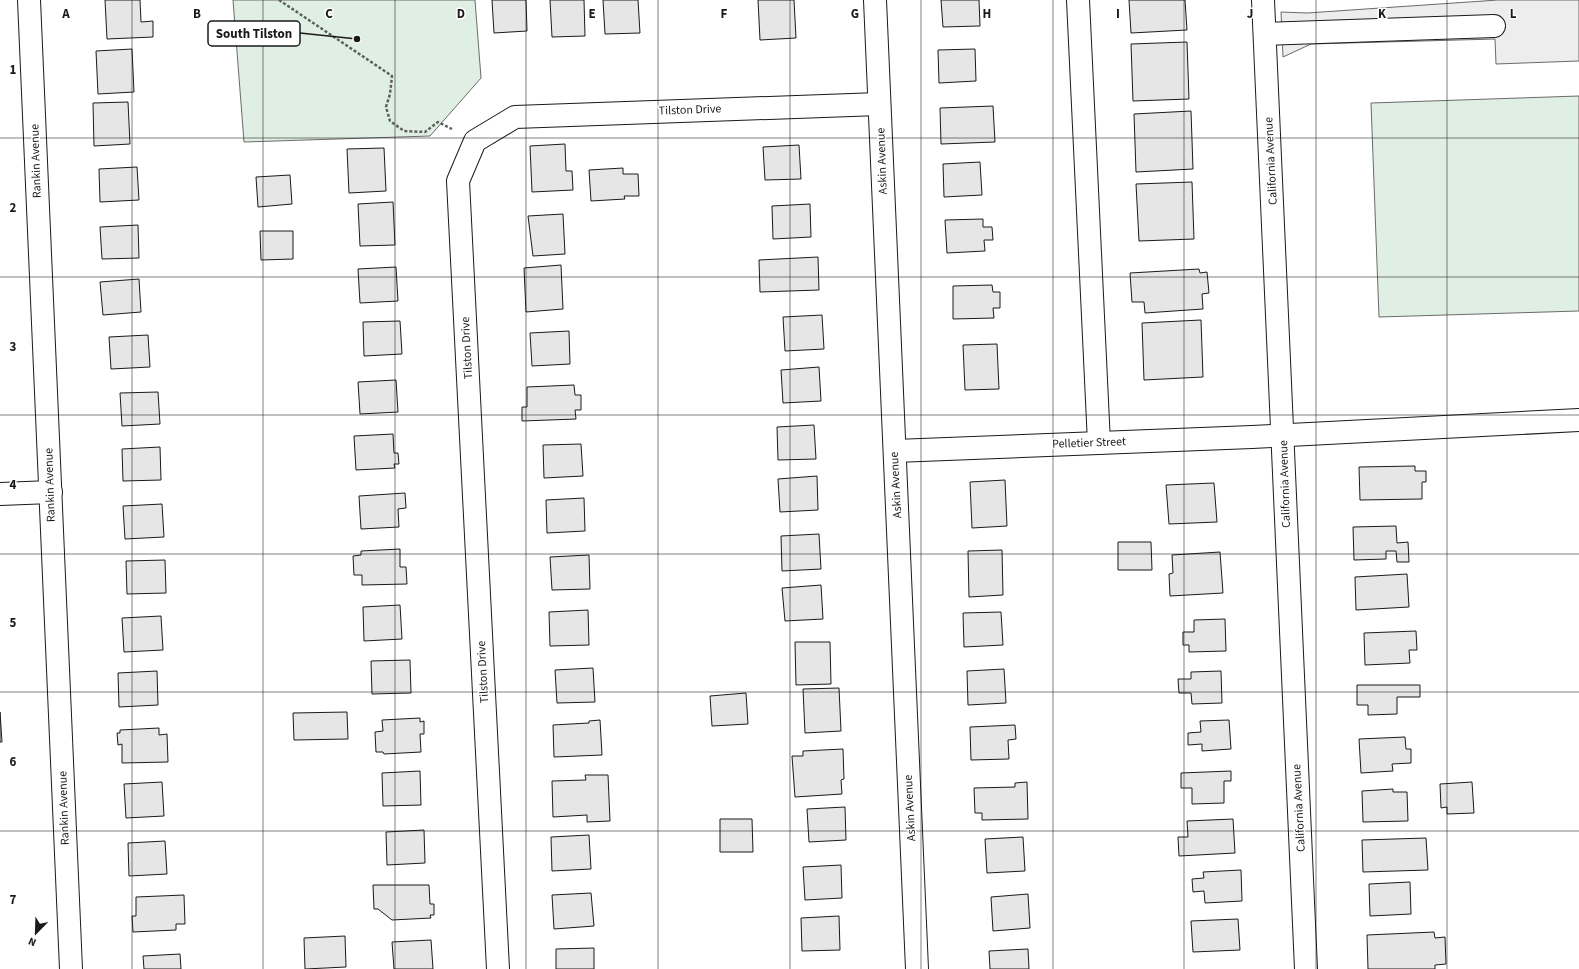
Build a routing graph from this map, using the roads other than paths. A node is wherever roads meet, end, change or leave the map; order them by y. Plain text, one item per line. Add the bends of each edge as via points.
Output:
1 (29, 0) edge
2 (875, 0) edge
3 (1078, 0) edge
4 (1263, 0) edge
5 (1494, 26) dead end
6 (1265, 34) junction
7 (879, 104) junction
8 (1579, 420) edge
9 (1283, 436) junction
10 (1099, 443) junction
11 (894, 451) junction
12 (50, 492) junction
13 (0, 494) edge
14 (71, 969) edge
15 (498, 969) edge
16 (917, 969) edge
17 (1306, 969) edge

1 - 12 street, Rankin Avenue
2 - 7 street, Askin Avenue
3 - 10 street
4 - 6 street, California Avenue
5 - 6 street
6 - 9 street, California Avenue
7 - 11 street, Askin Avenue
7 - 15 street, Tilston Drive via 515,117 476,141 458,181
8 - 9 street, Pelletier Street
9 - 10 street, Pelletier Street
9 - 17 street, California Avenue
10 - 11 street, Pelletier Street
11 - 16 street, Askin Avenue
12 - 13 street
12 - 14 street, Rankin Avenue

